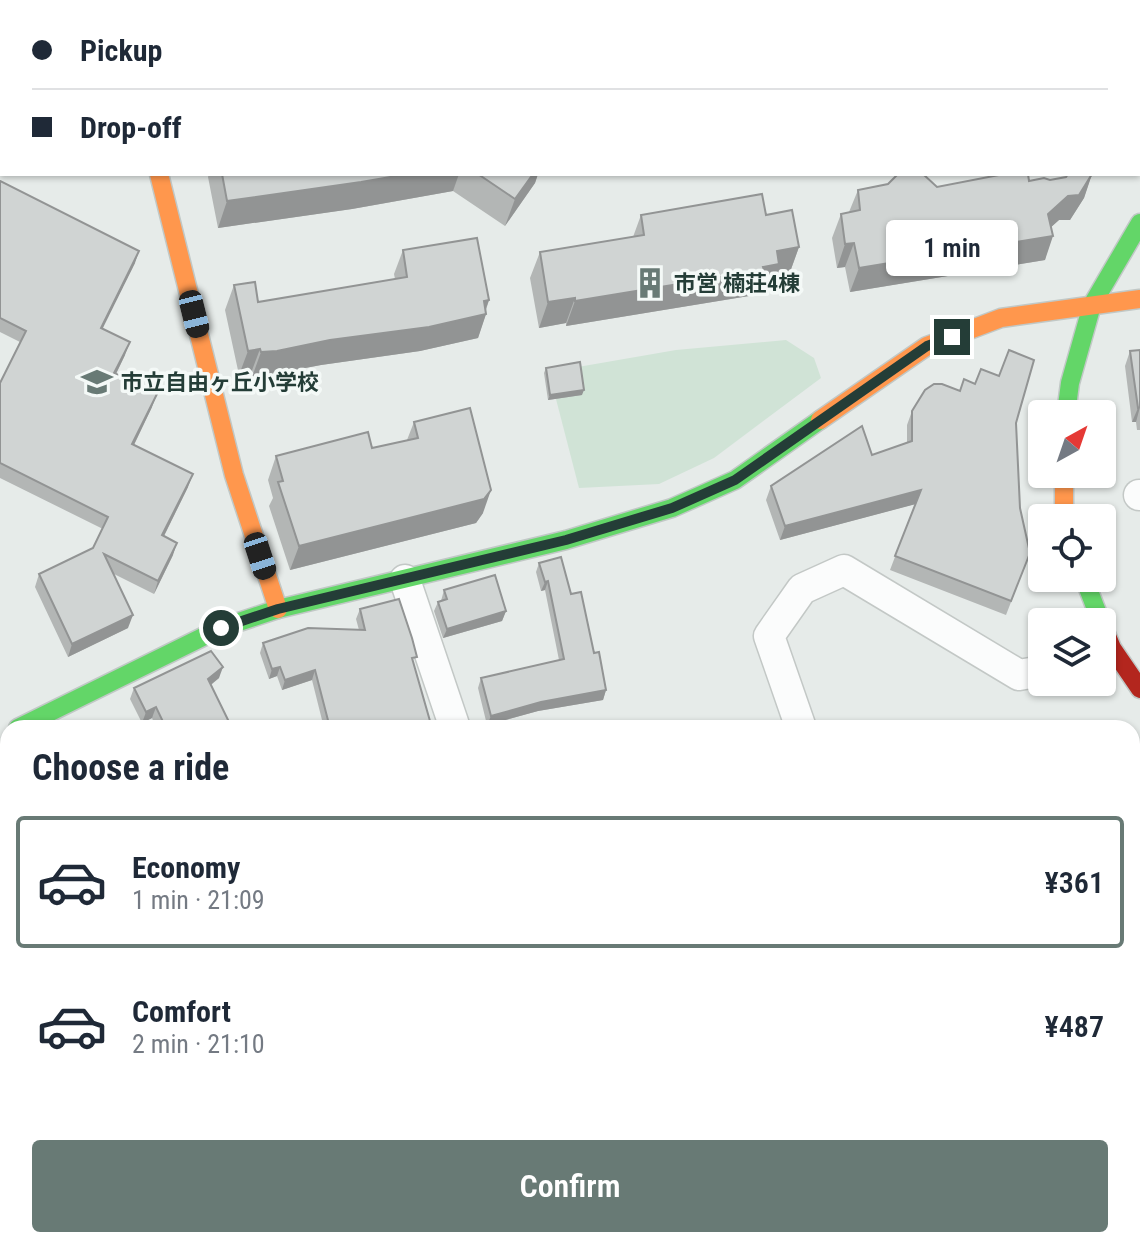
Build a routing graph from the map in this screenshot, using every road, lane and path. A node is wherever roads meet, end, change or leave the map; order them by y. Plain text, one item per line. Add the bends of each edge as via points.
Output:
1 (159, 176) edge
2 (1140, 223) edge
3 (1140, 299) edge
4 (1092, 305) junction
5 (1068, 400) edge
6 (405, 580) junction
7 (278, 609) junction
8 (1116, 654) edge
9 (1028, 673) edge
10 (1140, 689) edge
11 (39, 720) edge
12 (452, 720) edge
13 (798, 720) edge

1 - 7 street via 234,475
2 - 4 street
3 - 4 street
4 - 5 street
4 - 6 street via 1001,318 927,346 735,480 672,508
6 - 7 street
6 - 12 street
7 - 11 street via 221,628
8 - 10 street
9 - 13 street via 1019,675 844,570 802,589 769,636

